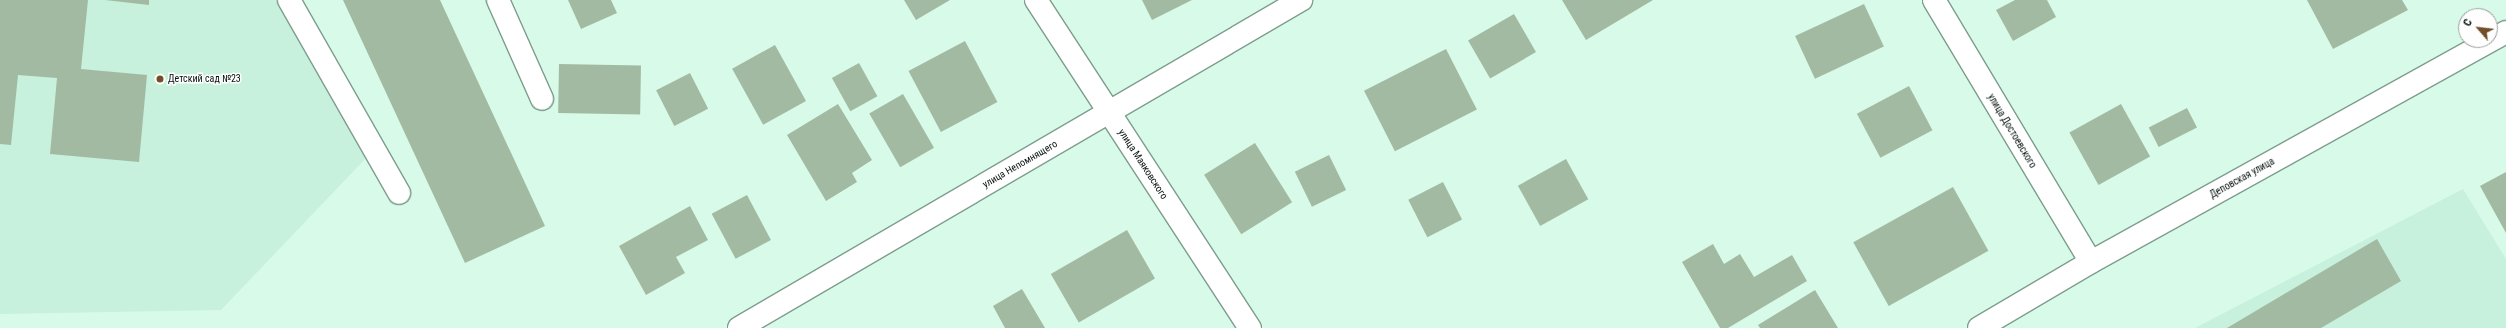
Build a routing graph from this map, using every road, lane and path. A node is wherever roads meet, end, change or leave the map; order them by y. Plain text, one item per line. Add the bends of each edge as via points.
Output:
1 (289, 0) edge
2 (498, 0) edge
3 (1036, 0) edge
4 (1301, 0) edge
5 (1934, 0) edge
6 (2506, 32) edge
7 (542, 99) dead end
8 (1109, 111) junction
9 (399, 193) dead end
10 (2091, 262) junction
11 (739, 328) edge
12 (1250, 328) edge
13 (1979, 328) edge

1 - 9 street
2 - 7 street
3 - 8 street, улица Маяковского
4 - 8 street, улица Непомнящего
5 - 10 street, улица Достоевского
6 - 10 street, Деповская улица
8 - 11 street, улица Непомнящего
8 - 12 street, улица Маяковского
10 - 13 street, Деповская улица

